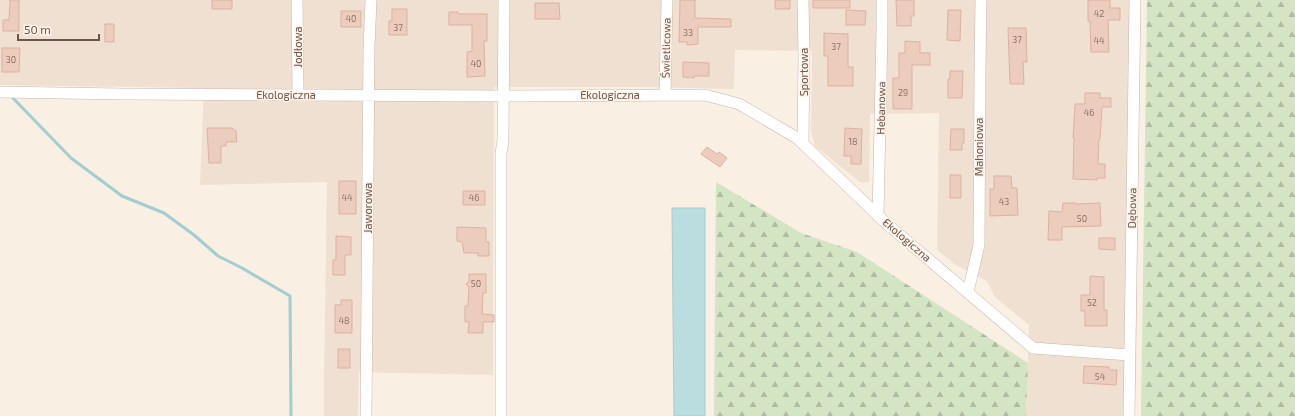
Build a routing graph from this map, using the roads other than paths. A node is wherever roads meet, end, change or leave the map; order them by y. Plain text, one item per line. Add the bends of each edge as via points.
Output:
1 (298, 0) edge
2 (372, 0) edge
3 (504, 0) edge
4 (667, 0) edge
5 (803, 0) edge
6 (882, 0) edge
7 (981, 0) edge
8 (1135, 0) edge
9 (6, 92) edge
10 (298, 95) junction
11 (369, 95) junction
12 (665, 95) junction
13 (503, 96) junction
14 (804, 144) junction
15 (878, 216) junction
16 (968, 292) junction
17 (1129, 355) junction
18 (366, 416) edge
19 (501, 416) edge
20 (1129, 416) edge

1 - 10 street, Jodłowa
2 - 11 street, Jaworowa
3 - 13 street
4 - 12 street, Świetlicowa
5 - 14 street, Sportowa
6 - 15 street, Hebanowa
7 - 16 street, Mahoniowa via 979,245
8 - 17 street, Dębowa
9 - 10 street, Ekologiczna
10 - 11 street, Ekologiczna
11 - 13 street, Ekologiczna
11 - 18 street, Jaworowa
12 - 13 street, Ekologiczna
12 - 14 street, Ekologiczna via 705,95 739,104
13 - 19 street
14 - 15 street, Ekologiczna
15 - 16 street, Ekologiczna
16 - 17 street, Ekologiczna via 1033,348
17 - 20 street, Dębowa

